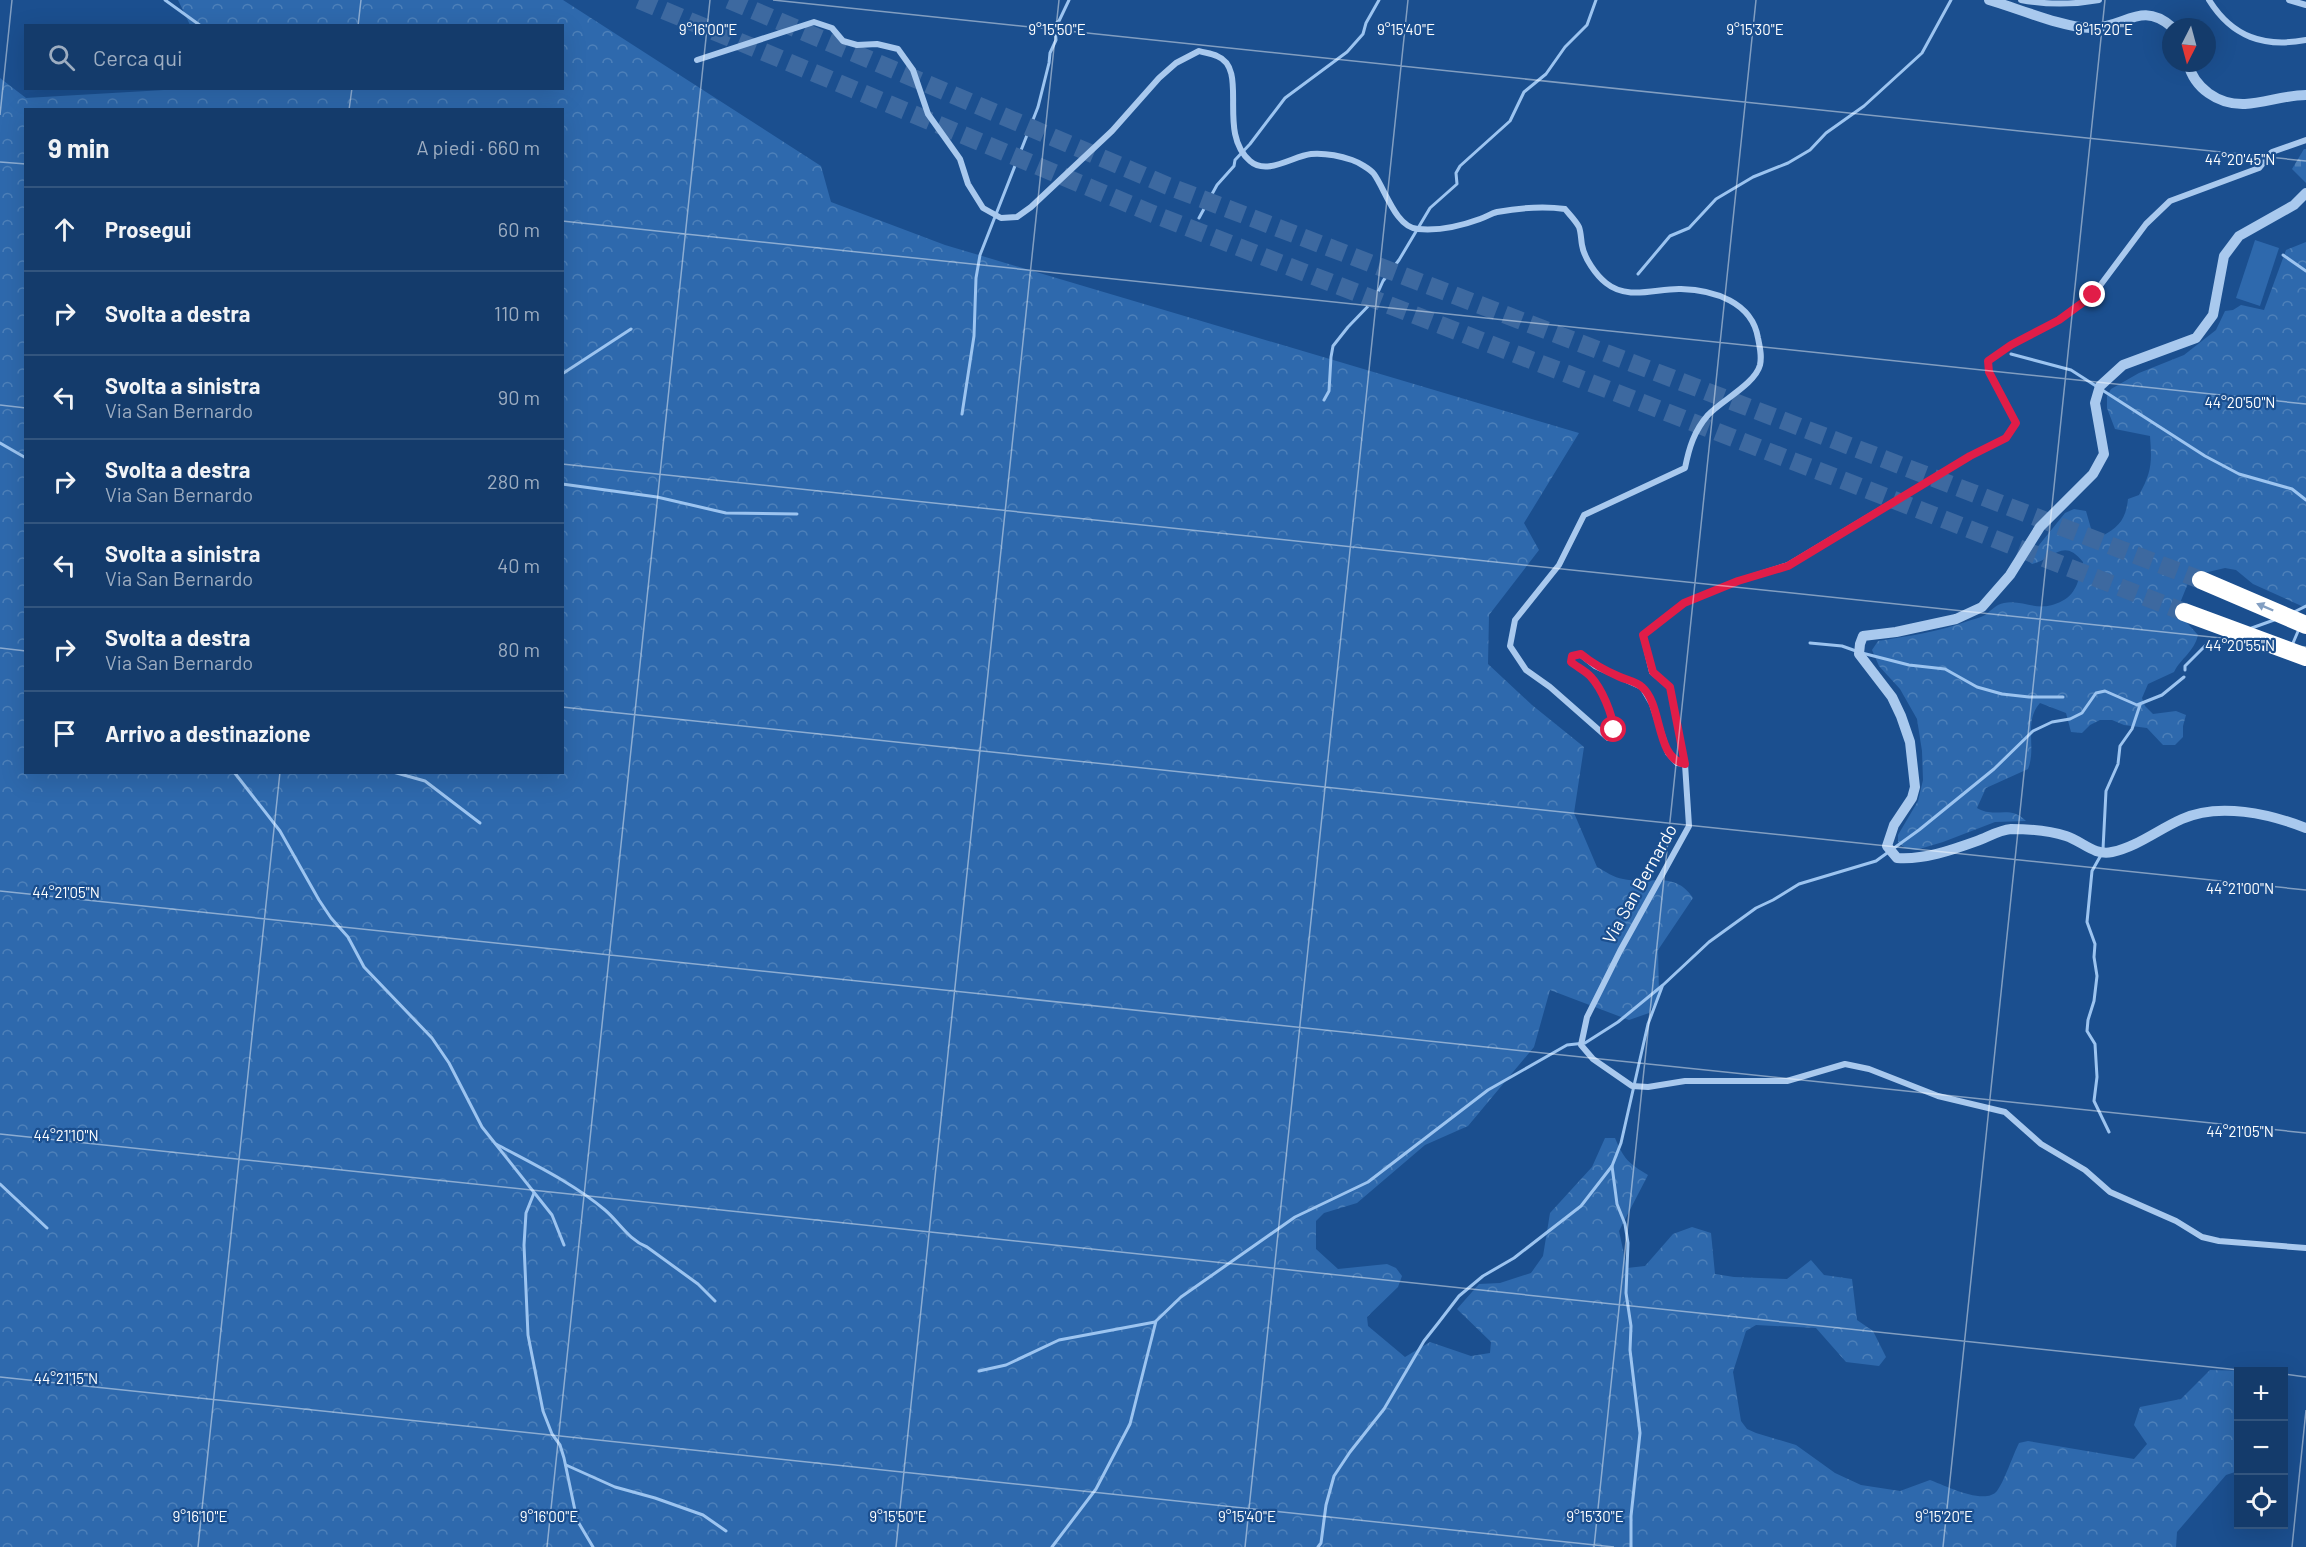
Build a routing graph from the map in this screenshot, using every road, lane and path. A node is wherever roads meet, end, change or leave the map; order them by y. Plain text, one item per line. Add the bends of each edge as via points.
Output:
1 (1989, 0) edge
2 (2021, 0) edge
3 (2099, 0) edge
4 (2209, 0) edge
5 (2289, 0) edge
6 (2306, 5) edge
7 (2163, 18) edge
8 (2306, 40) edge
9 (698, 60) dead end
10 (2191, 72) edge
11 (2306, 95) edge
12 (2306, 140) edge
13 (2306, 193) edge
14 (2201, 580) tunnel mouth
15 (2184, 612) tunnel mouth
16 (2306, 625) edge
17 (2306, 657) edge
18 (1685, 764) junction
19 (2306, 828) edge
20 (2306, 1248) edge

1 - 7 street via 2092,28 2148,12
2 - 3 street via 2047,4
4 - 8 street via 2234,30 2253,40
5 - 6 street
9 - 18 street via 814,22 832,28 843,41 898,49 913,70 928,114 960,159 968,184 983,208 1000,218 1017,217 1031,207 1112,131 1159,78 1199,51 1219,56 1231,68 1233,130 1240,150 1252,164 1269,167 1310,154 1353,160 1373,172 1401,219 1414,229 1436,230 1496,212 1565,209 1579,227 1582,249 1606,284 1626,293 1702,291 1736,303 1756,325 1761,354 1752,379 1708,416 1692,438 1685,468 1584,515 1559,565 1515,620 1510,646 1526,670 1608,738 1614,736 1613,721 1591,676 1571,662 1572,656 1581,654 1595,666 1642,687 1652,704 1668,753 1677,763
10 - 11 street via 2202,91 2243,104
12 - 18 street, Via San Bernardo via 2272,152 2259,168 2170,201 2146,224 2093,295 2059,320 1988,361 1989,372 2016,423 2006,438 1788,566 1684,603 1643,635 1653,672 1670,687
13 - 19 street via 2294,205 2239,236 2224,256 2213,315 2196,338 2123,365 2100,386 2095,403 2104,454 2093,474 2040,527 2010,575 1982,607 1956,619 1863,636 1859,654 1892,697 1910,742 1915,788 1887,846 1897,858 1931,854 2011,830 2066,836 2097,852 2111,853 2180,819 2203,813 2255,812
16 -> 14 highway
15 - 17 highway
18 - 20 street, Via San Bernardo via 1689,826 1587,1017 1581,1045 1593,1059 1632,1086 1648,1087 1685,1081 1787,1081 1845,1064 1869,1069 1938,1096 2005,1112 2041,1144 2085,1170 2110,1192 2202,1237 2219,1242

